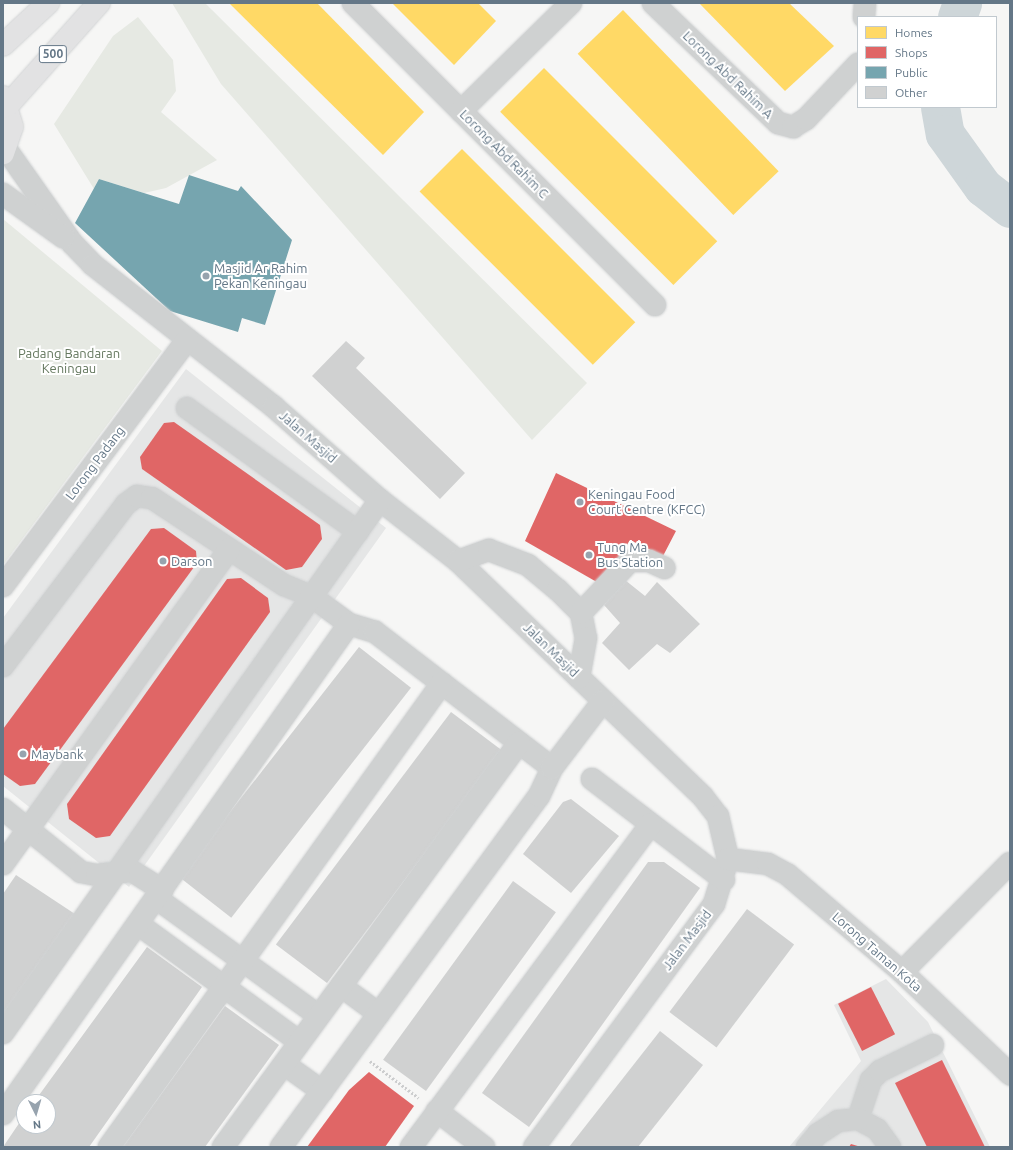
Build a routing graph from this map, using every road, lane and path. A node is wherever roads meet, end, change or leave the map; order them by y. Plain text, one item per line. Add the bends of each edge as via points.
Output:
1 (48, 3) edge
2 (99, 3) edge
3 (353, 3) edge
4 (572, 3) edge
5 (653, 3) edge
6 (864, 3) edge
7 (864, 16) edge
8 (3, 44) edge
9 (857, 65) edge
10 (6, 101) edge
11 (461, 111) junction
12 (4, 151) edge
13 (3, 194) edge
14 (72, 244) junction
15 (655, 305) dead end
16 (187, 340) junction
17 (187, 408) dead end
18 (380, 500) junction
19 (358, 532) junction
20 (229, 550) junction
21 (458, 561) junction
22 (665, 568) dead end
23 (3, 586) edge
24 (311, 596) junction
25 (581, 613) junction
26 (349, 624) junction
27 (3, 666) edge
28 (579, 677) junction
29 (442, 683) junction
30 (603, 701) junction
31 (519, 743) junction
32 (552, 768) junction
33 (592, 779) dead end
34 (3, 809) edge
35 (651, 824) junction
36 (28, 828) junction
37 (1010, 863) edge
38 (3, 864) edge
39 (726, 870) junction
40 (116, 872) junction
41 (159, 894) junction
42 (138, 924) junction
43 (243, 961) junction
44 (902, 972) junction
45 (341, 986) junction
46 (224, 987) junction
47 (379, 1014) junction
48 (319, 1016) junction
49 (3, 1033) edge
50 (300, 1042) junction
51 (933, 1044) dead end
52 (353, 1049) junction
53 (284, 1064) junction
54 (1010, 1074) edge
55 (322, 1091) junction
56 (437, 1112) junction
57 (3, 1114) edge
58 (858, 1119) junction
59 (109, 1147) edge
60 (223, 1147) edge
61 (281, 1147) edge
62 (411, 1147) edge
63 (484, 1147) edge
64 (534, 1147) edge
65 (807, 1147) edge
66 (890, 1147) edge

1 - 8 main road
2 - 10 main road, 500
3 - 11 street, Lorong Abd Rahim C
4 - 11 street
5 - 9 street, Lorong Abd Rahim A via 778,123 793,127 806,119
6 - 7 street
10 - 12 main road, 500 via 12,127
11 - 15 street, Lorong Abd Rahim C
12 - 14 street
13 - 14 street
14 - 16 street, Jalan Masjid
16 - 18 street, Jalan Masjid via 274,407
16 - 23 street, Lorong Padang
17 - 19 street
18 - 19 street
18 - 21 street, Jalan Masjid
19 - 24 street
20 - 24 street via 284,585
20 - 27 street via 152,498 137,496 126,504
20 - 36 street
21 - 25 street via 489,550 528,564
21 - 28 street, Jalan Masjid
22 - 25 street via 649,561 630,561
24 - 26 street
24 - 40 street
25 - 28 street via 586,638
26 - 29 street via 375,632
26 - 41 street
28 - 30 street, Jalan Masjid
29 - 31 street
29 - 43 street
30 - 32 street
30 - 39 street, Jalan Masjid via 703,796 718,816
31 - 32 street
31 - 45 street
32 - 47 street via 539,796
33 - 35 street
34 - 36 street
35 - 39 street
35 - 56 street
36 - 38 street
36 - 40 street via 81,872 92,875
37 - 44 street
39 - 44 street, Lorong Taman Kota via 768,864 787,874
39 - 64 street, Jalan Masjid via 714,904
40 - 41 street via 132,871
40 - 49 street
41 - 42 street
41 - 43 street
42 - 46 street
42 - 57 street
43 - 46 street
43 - 48 street
44 - 54 street, Lorong Taman Kota
45 - 47 street
45 - 48 street
46 - 50 street
46 - 59 street
47 - 52 street
48 - 50 street
50 - 53 street
51 - 58 street via 880,1071 871,1080
52 - 55 street
52 - 56 path
53 - 55 street
53 - 60 street
55 - 61 street
56 - 62 street
56 - 63 street
58 - 65 street via 838,1122 818,1134
58 - 66 street via 877,1129

